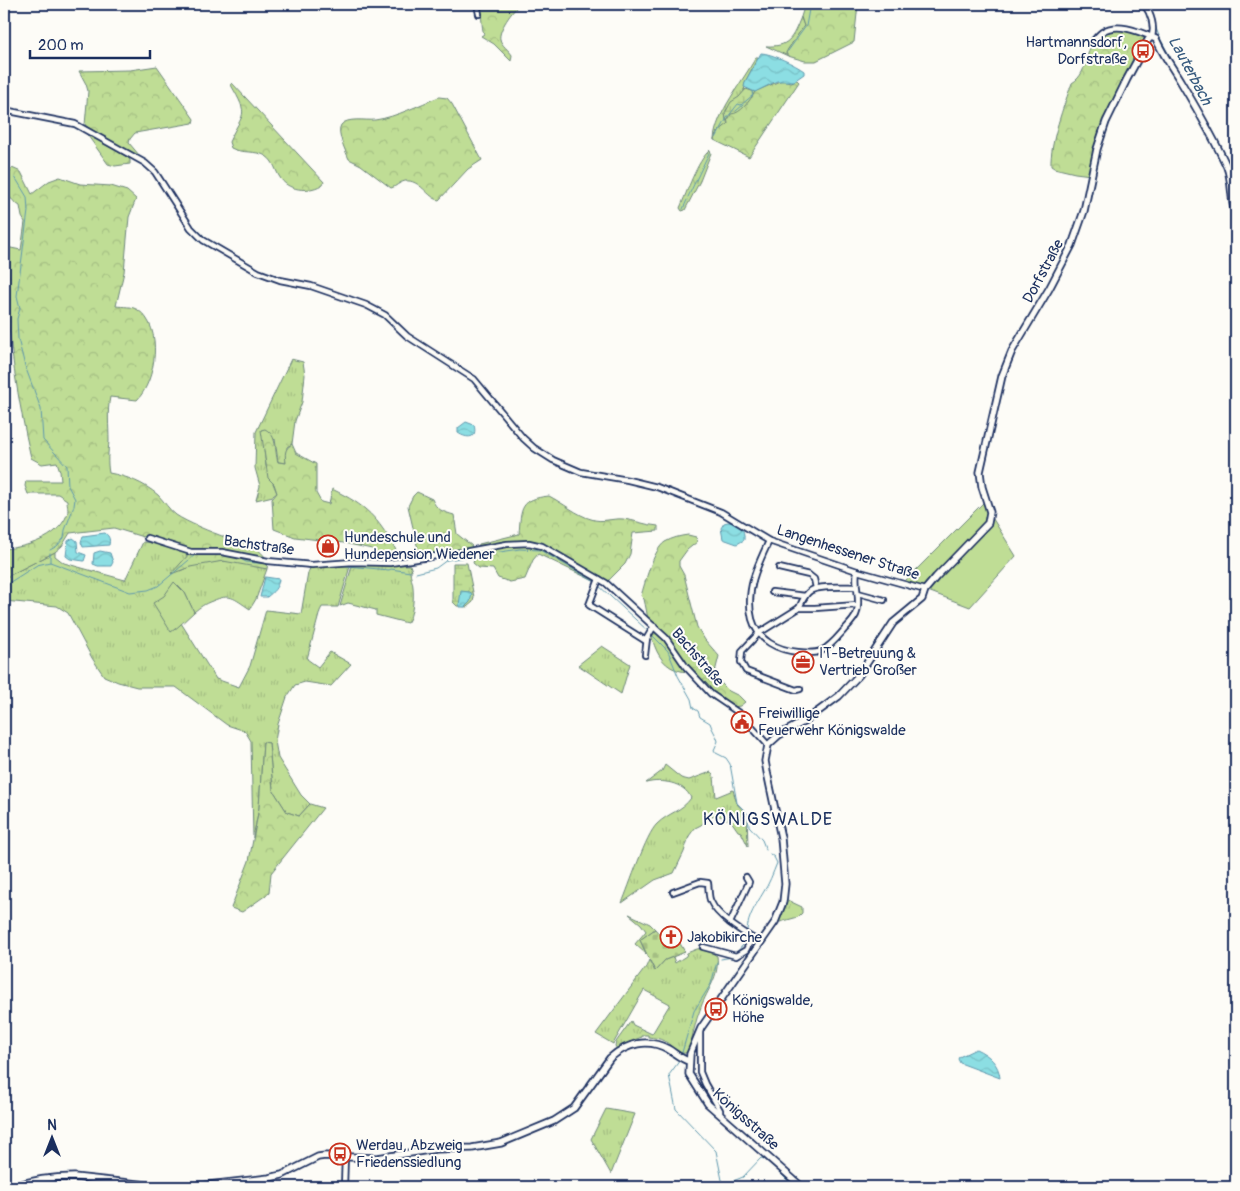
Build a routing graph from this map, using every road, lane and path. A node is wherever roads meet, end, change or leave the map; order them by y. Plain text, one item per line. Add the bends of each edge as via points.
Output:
1 (477, 4) edge
2 (1144, 4) edge
3 (479, 14) dead end
4 (1152, 37) junction
5 (1090, 44) dead end
6 (4, 110) edge
7 (1236, 216) edge
8 (147, 538) dead end
9 (769, 542) junction
10 (779, 568) dead end
11 (857, 571) junction
12 (598, 582) junction
13 (856, 587) junction
14 (816, 588) junction
15 (925, 590) junction
16 (772, 592) dead end
17 (858, 593) junction
18 (805, 596) junction
19 (884, 600) dead end
20 (857, 605) junction
21 (798, 608) junction
22 (654, 626) junction
23 (759, 633) junction
24 (646, 641) junction
25 (645, 655) dead end
26 (800, 689) dead end
27 (768, 745) junction
28 (746, 877) dead end
29 (673, 892) dead end
30 (730, 923) junction
31 (752, 938) junction
32 (760, 943) junction
33 (704, 946) dead end
34 (700, 1028) junction
35 (686, 1060) junction
36 (720, 1114) junction
37 (346, 1156) junction
38 (12, 1187) edge
39 (344, 1187) edge
40 (802, 1187) edge

1 - 3 street
2 - 4 street via 1151,14
4 - 5 street via 1120,28 1108,29
4 - 7 street via 1220,154 1229,174
4 - 15 street, Dorfstraße via 1138,57 1106,122 1084,211 1072,245 1012,351 1002,376 980,472 990,512 988,522
6 - 9 street, Langenhessener Straße via 80,126 145,163 155,172 194,232 248,267 268,276 337,295 385,315 407,336 474,380 523,438 548,458 582,472 648,484 715,509
8 - 12 street, Bachstraße via 192,552 222,552 312,565 390,562 529,543 542,546
9 - 11 street, Langenhessener Straße
9 - 23 street via 751,590 752,618
10 - 14 street via 809,575 814,579
11 - 13 street
11 - 15 street, Langenhessener Straße
12 - 22 street, Bachstraße
12 - 24 street, Bachstraße via 589,605
13 - 14 street
13 - 17 street
14 - 18 street
15 - 27 street via 922,599 893,623 859,675 840,696
16 - 18 street
17 - 19 street
17 - 20 street
18 - 21 street
20 - 21 street
20 - 23 street via 857,613 821,652 779,649
21 - 23 street
22 - 24 street, Bachstraße
22 - 27 street, Bachstraße via 711,694 740,713
23 - 26 street via 742,651 744,669 761,678
24 - 25 street, Bachstraße
27 - 32 street via 765,761 781,838 785,884 777,918
28 - 30 street via 749,882
29 - 30 street via 700,882 708,883 712,905
30 - 31 street
31 - 32 street
31 - 33 street via 743,953 732,955
32 - 34 street
34 - 35 street
34 - 36 street via 700,1072
35 - 36 street, Königsstraße via 694,1083 708,1104
35 - 37 street via 660,1045 631,1044 610,1058 574,1108 554,1121 501,1143 377,1158
36 - 40 street, Königsstraße
37 - 38 street via 318,1157 269,1178 191,1187 60,1177
37 - 39 street

